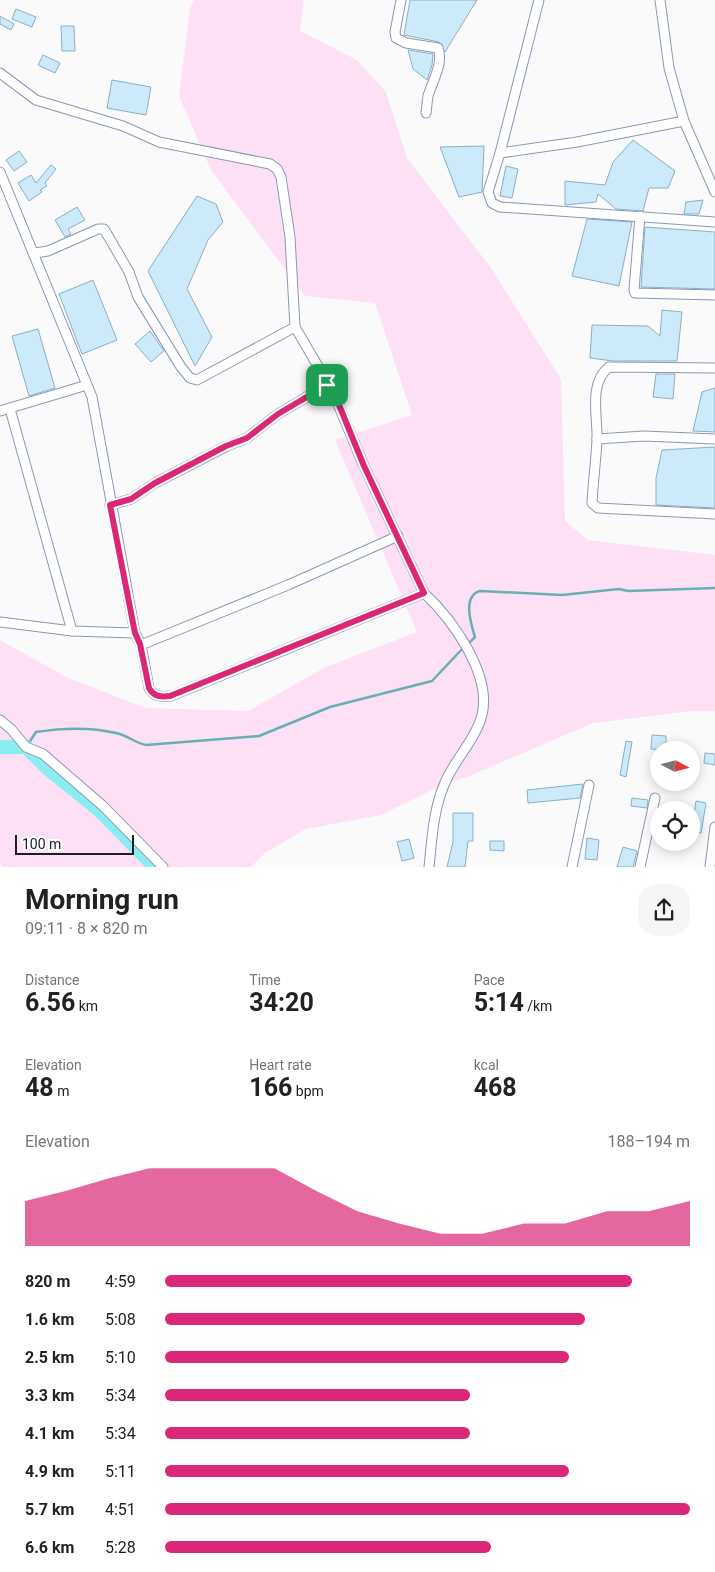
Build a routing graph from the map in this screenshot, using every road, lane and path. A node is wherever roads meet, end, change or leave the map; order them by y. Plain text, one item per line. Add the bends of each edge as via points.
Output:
1 (401, 0) edge
2 (539, 0) edge
3 (660, 0) edge
4 (0, 73) edge
5 (426, 113) dead end
6 (684, 121) junction
7 (500, 153) junction
8 (0, 172) edge
9 (715, 192) edge
10 (640, 216) junction
11 (715, 222) edge
12 (35, 253) junction
13 (715, 295) edge
14 (295, 327) junction
15 (715, 368) edge
16 (88, 385) junction
17 (327, 385) junction
18 (10, 410) junction
19 (0, 411) edge
20 (597, 439) junction
21 (715, 439) edge
22 (110, 505) junction
23 (715, 514) edge
24 (398, 536) junction
25 (424, 593) junction
26 (0, 622) edge
27 (72, 631) junction
28 (135, 633) junction
29 (140, 644) junction
30 (0, 720) edge
31 (589, 785) dead end
32 (655, 798) dead end
33 (715, 826) edge
34 (163, 867) edge
35 (429, 867) edge
36 (572, 867) edge
37 (640, 867) edge
38 (710, 867) edge

1 - 5 street via 396,38 406,43 438,48 440,53
2 - 7 street
3 - 6 street via 669,68
4 - 14 street via 36,100 123,126 159,142 270,164 277,169 290,236
6 - 7 street
6 - 9 street
7 - 10 street via 488,192 492,203 500,207
8 - 12 street
10 - 11 street
10 - 13 street via 636,293
12 - 14 street via 48,251 104,228 129,272 138,297 181,366 190,378 197,380
12 - 16 street
14 - 17 street
15 - 20 street via 610,367 600,378 595,410
16 - 18 street
16 - 22 street via 100,434
17 - 22 street via 278,414 247,438 155,483 131,499
17 - 24 street via 337,400
18 - 19 street
18 - 27 street
20 - 21 street via 644,436
20 - 23 street via 594,506
22 - 28 street
24 - 25 street
24 - 29 street
25 - 29 street via 170,696 152,694
25 - 35 street via 437,605 468,649 483,688 482,715 444,784 438,802
26 - 27 street
27 - 28 street
28 - 29 street
30 - 34 street via 26,748 43,754 103,806
31 - 36 street
32 - 37 street
33 - 38 street

